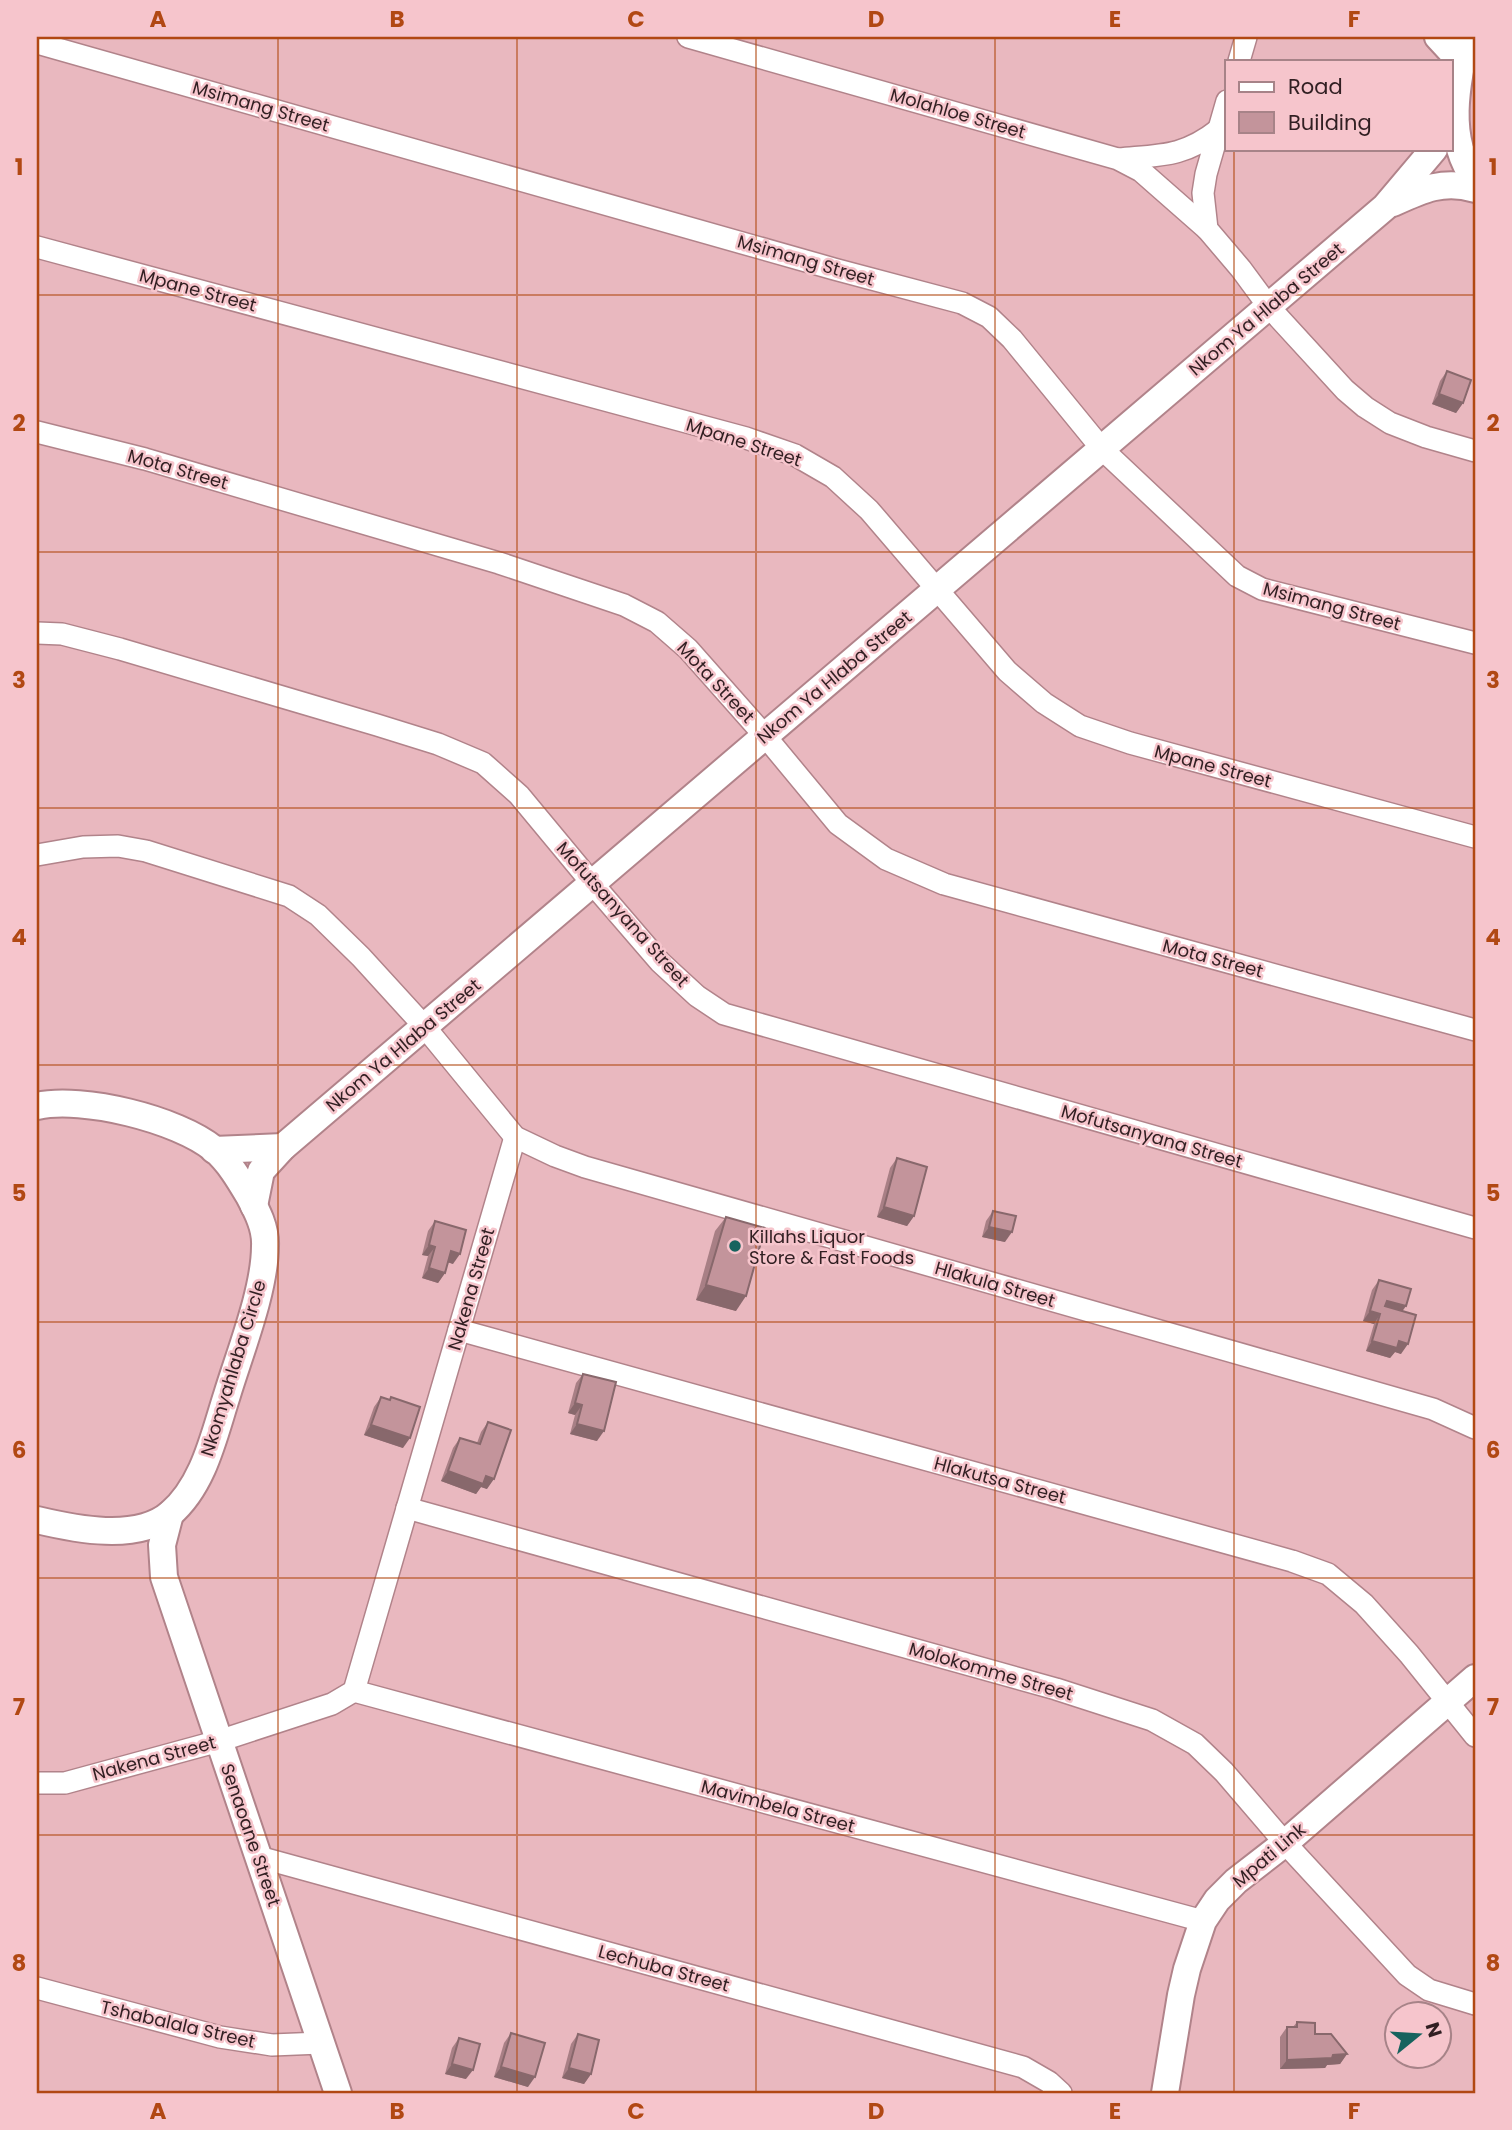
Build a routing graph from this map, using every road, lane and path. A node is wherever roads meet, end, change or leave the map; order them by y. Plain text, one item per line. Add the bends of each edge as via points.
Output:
1 (688, 37) edge
2 (1246, 37) edge
3 (1438, 37) edge
4 (1467, 37) edge
5 (37, 43) edge
6 (1238, 60) edge
7 (1462, 63) junction
8 (1225, 107) edge
9 (1453, 123) edge
10 (1218, 130) junction
11 (1433, 150) edge
12 (1118, 159) junction
13 (1475, 179) edge
14 (1475, 189) edge
15 (1385, 207) junction
16 (1207, 229) junction
17 (37, 247) edge
18 (1269, 307) junction
19 (37, 432) edge
20 (1102, 449) junction
21 (1475, 450) edge
22 (937, 589) junction
23 (37, 633) edge
24 (1475, 643) edge
25 (765, 736) junction
26 (1475, 837) edge
27 (37, 855) edge
28 (592, 883) junction
29 (424, 1026) junction
30 (1475, 1030) edge
31 (37, 1106) edge
32 (515, 1137) junction
33 (283, 1147) junction
34 (214, 1150) junction
35 (254, 1206) junction
36 (1475, 1228) edge
37 (459, 1330) junction
38 (1475, 1428) edge
39 (407, 1508) junction
40 (170, 1514) junction
41 (37, 1520) edge
42 (125, 1532) junction
43 (164, 1577) junction
44 (1475, 1678) edge
45 (354, 1691) junction
46 (1447, 1703) junction
47 (1475, 1736) edge
48 (219, 1741) junction
49 (37, 1783) edge
50 (1285, 1843) junction
51 (259, 1857) junction
52 (1203, 1921) junction
53 (37, 1988) edge
54 (1475, 2004) edge
55 (321, 2043) junction
56 (338, 2093) edge
57 (1061, 2093) edge
58 (1165, 2093) edge

1 - 12 street, Molahloe Street
2 - 6 street
3 - 7 street
4 - 7 street
5 - 20 street, Msimang Street via 962,303 989,317 1012,339
7 - 9 street
8 - 10 street
9 - 13 street via 1462,156
10 - 12 street via 1202,143 1174,154
10 - 16 street via 1203,193
11 - 15 street, Nkom Ya Hlaba Street
12 - 16 street, Molahloe Street via 1141,171
14 - 15 street, Nkom Ya Hlaba Street via 1426,188
15 - 18 street, Nkom Ya Hlaba Street
16 - 18 street, Molahloe Street
17 - 22 street, Mpane Street via 795,455 833,477 869,510
18 - 20 street, Nkom Ya Hlaba Street
18 - 21 street, Molahloe Street via 1365,407 1390,423
19 - 25 street, Mota Street via 446,547 624,604 657,622 688,649
20 - 22 street, Nkom Ya Hlaba Street
20 - 24 street, Msimang Street via 1248,583
22 - 25 street, Nkom Ya Hlaba Street
22 - 26 street, Mpane Street via 1007,671 1080,726
23 - 28 street, Mofutsanyana Street via 62,634 120,649 377,724 483,762 519,795
25 - 28 street, Nkom Ya Hlaba Street
25 - 30 street, Mota Street via 838,824 886,859 944,884
27 - 29 street via 83,847 146,850 289,896 318,915
28 - 29 street, Nkom Ya Hlaba Street
28 - 36 street, Mofutsanyana Street via 660,962 724,1014
29 - 32 street
29 - 33 street, Nkom Ya Hlaba Street
31 - 34 street, Nkomyahlaba Circle via 74,1104 138,1114 195,1136
32 - 37 street, Nakena Street
32 - 38 street, Hlakula Street via 585,1167 1433,1409
33 - 34 street
33 - 35 street, Nkom Ya Hlaba Street via 261,1171
34 - 35 street, Nkomyahlaba Circle via 230,1166
35 - 40 street, Nkomyahlaba Circle via 266,1244 254,1309 206,1459
37 - 39 street, Nakena Street
37 - 46 street, Hlakutsa Street via 1328,1574 1364,1604
39 - 45 street, Nakena Street
39 - 50 street, Molokomme Street via 1056,1689 1152,1720 1195,1744
40 - 42 street, Nkomyahlaba Circle
40 - 43 street, Senaoane Street via 162,1545
41 - 42 street, Nkomyahlaba Circle
42 - 43 street, Senaoane Street
43 - 48 street, Senaoane Street
44 - 46 street, Mpati Link
45 - 48 street, Nakena Street via 332,1704
45 - 52 street, Mavimbela Street
46 - 47 street, Hlakutsa Street
46 - 50 street, Mpati Link
48 - 49 street, Nakena Street via 65,1783
48 - 51 street, Senaoane Street
50 - 52 street, Mpati Link via 1236,1881
50 - 54 street, Molokomme Street via 1407,1975 1429,1990
51 - 55 street, Senaoane Street
51 - 57 street, Lechuba Street via 1023,2067
52 - 58 street, Mpati Link via 1181,1995
53 - 55 street, Tshabalala Street via 220,2037 272,2045
55 - 56 street, Senaoane Street

